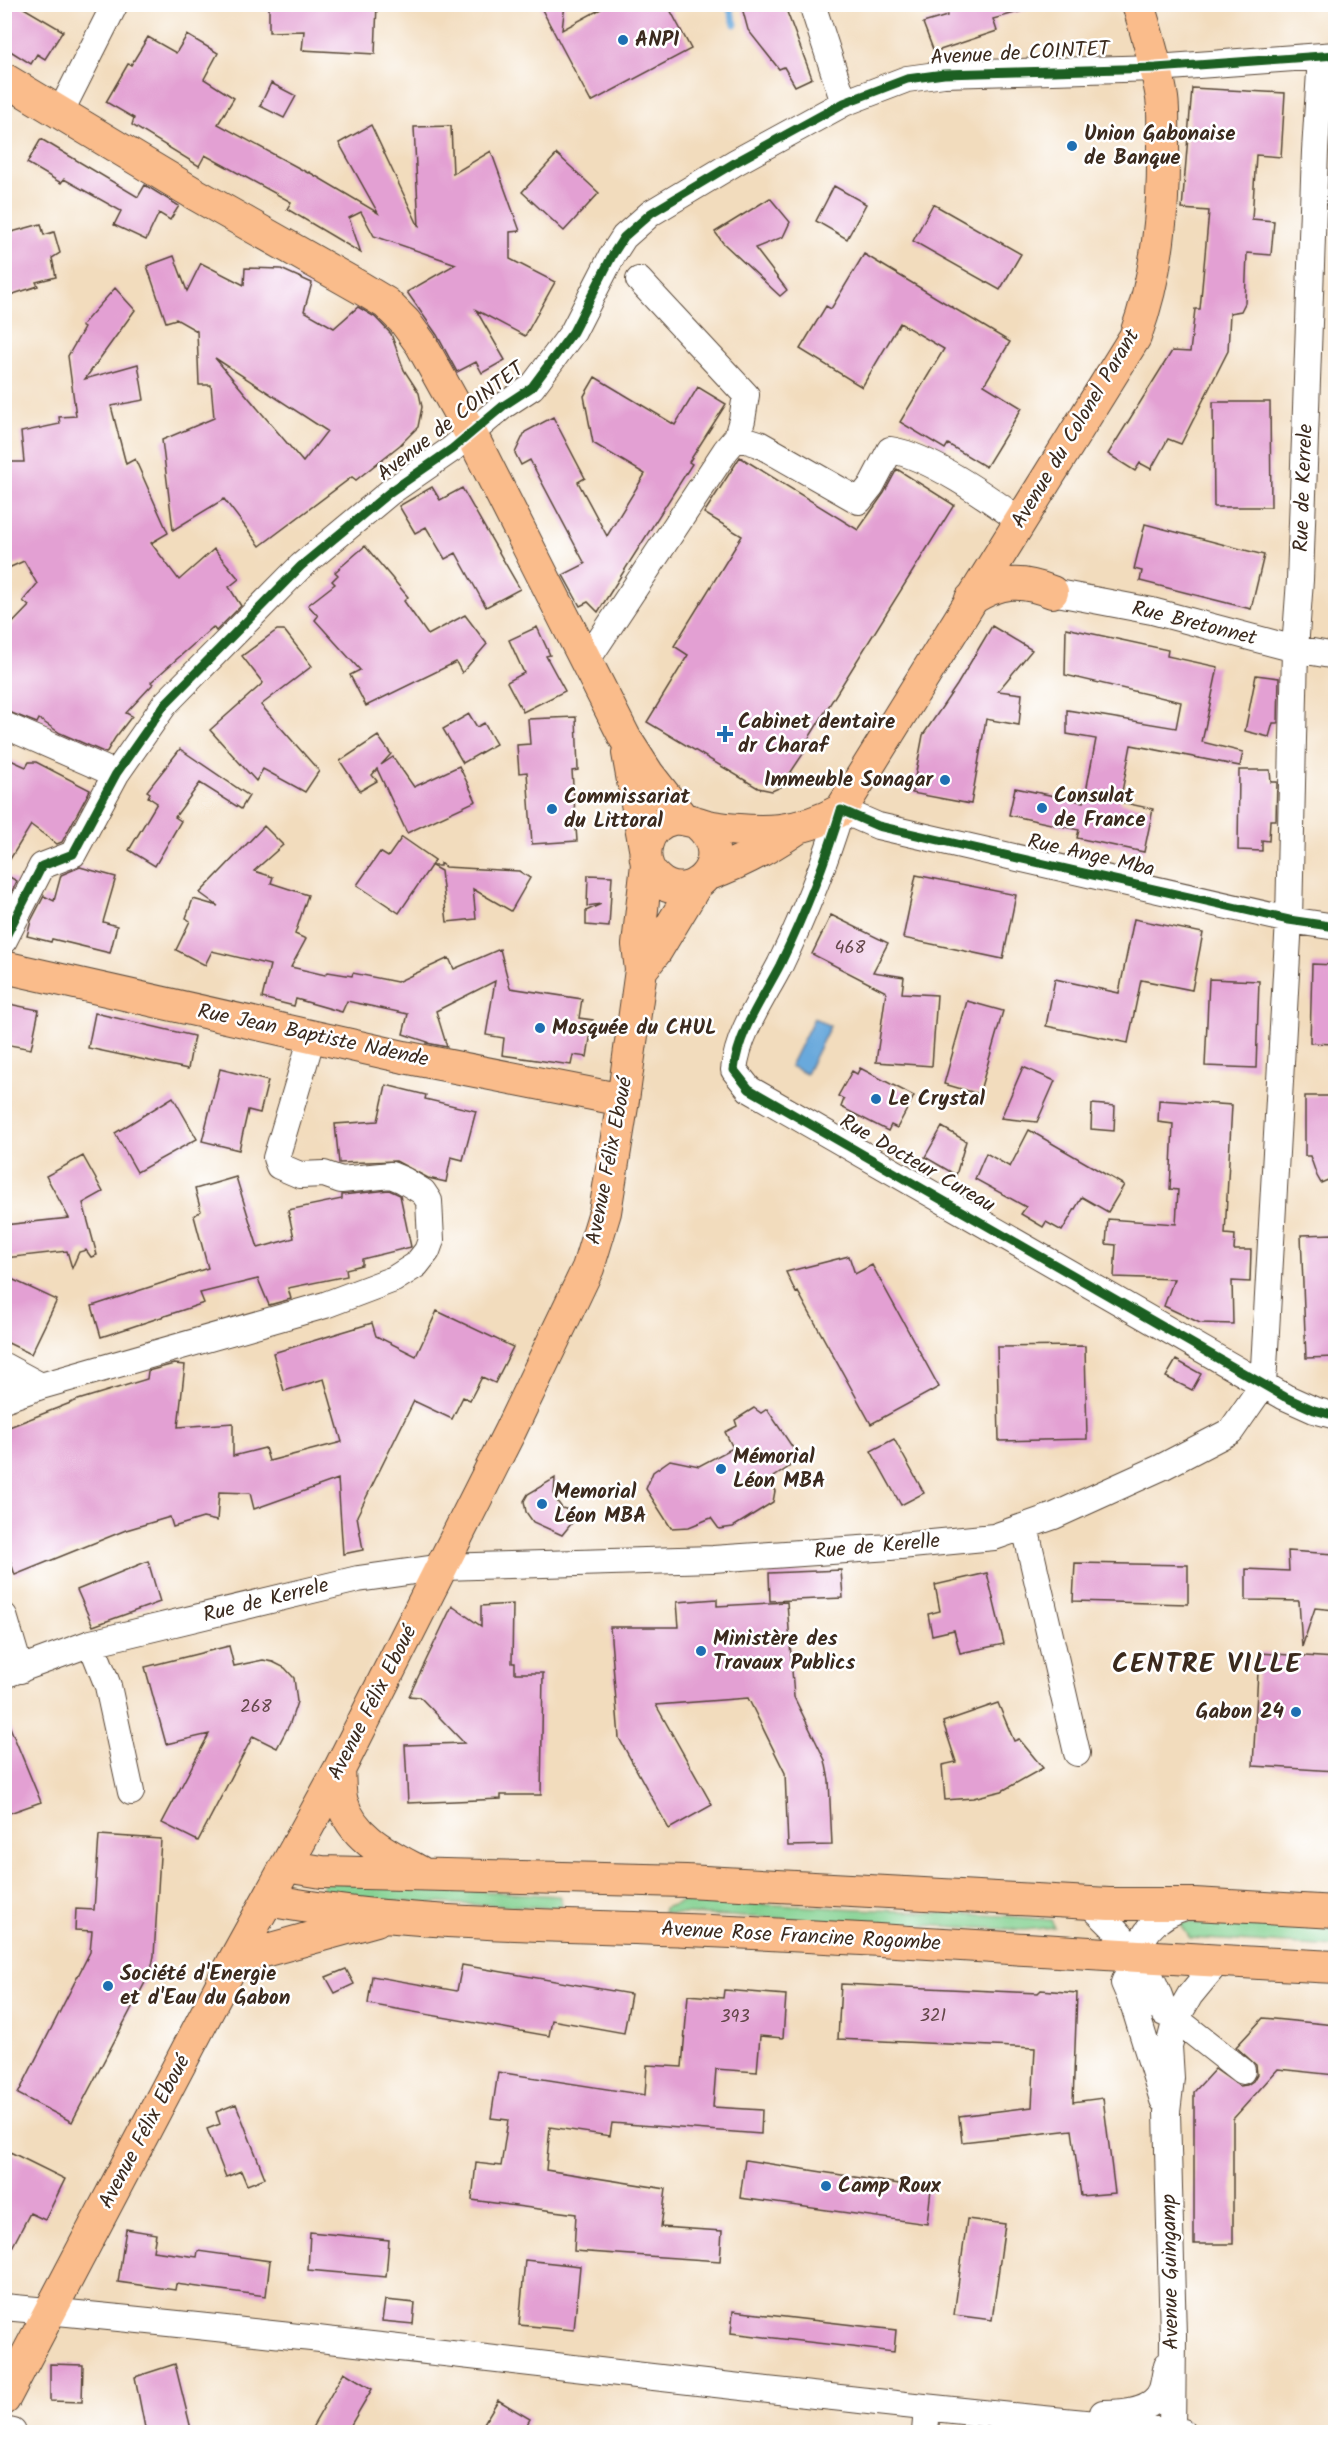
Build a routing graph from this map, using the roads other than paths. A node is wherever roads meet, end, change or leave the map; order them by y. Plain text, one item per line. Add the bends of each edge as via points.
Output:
1 (115, 4) edge
2 (812, 4) edge
3 (1138, 4) edge
4 (1328, 56) edge
5 (1156, 68) junction
6 (5, 80) edge
7 (844, 103) junction
8 (60, 112) junction
9 (639, 279) dead end
10 (471, 434) junction
11 (737, 437) junction
12 (1020, 521) junction
13 (1052, 592) junction
14 (971, 599) junction
15 (1295, 650) junction
16 (1335, 656) edge
17 (585, 663) junction
18 (4, 725) edge
19 (625, 738) junction
20 (116, 774) junction
21 (841, 810) junction
22 (690, 821) junction
23 (796, 829) junction
24 (646, 856) junction
25 (702, 879) junction
26 (1289, 920) junction
27 (1335, 927) edge
28 (4, 940) edge
29 (4, 968) edge
30 (641, 970) junction
31 (312, 1037) junction
32 (623, 1100) junction
33 (4, 1366) edge
34 (1263, 1385) junction
35 (41, 1386) junction
36 (4, 1399) edge
37 (1335, 1416) edge
38 (1025, 1527) junction
39 (443, 1566) junction
40 (4, 1616) edge
41 (91, 1644) junction
42 (13, 1673) edge
43 (1077, 1753) dead end
44 (339, 1770) junction
45 (130, 1792) dead end
46 (286, 1866) junction
47 (423, 1874) junction
48 (634, 1880) junction
49 (268, 1900) junction
50 (1088, 1902) junction
51 (1194, 1904) junction
52 (1335, 1912) edge
53 (386, 1916) junction
54 (636, 1929) junction
55 (235, 1959) junction
56 (1335, 1960) edge
57 (1218, 1961) junction
58 (1270, 1964) junction
59 (1335, 1967) edge
60 (1130, 1970) junction
61 (1170, 2015) junction
62 (1242, 2071) dead end
63 (1167, 2112) junction
64 (4, 2307) edge
65 (50, 2311) junction
66 (1173, 2336) junction
67 (4, 2399) edge
68 (958, 2411) junction
69 (926, 2420) edge
70 (4, 2430) edge
71 (1176, 2432) edge
72 (13, 2433) edge
73 (1028, 2433) edge

1 - 8 street
2 - 7 street
3 - 5 main road, Avenue du Colonel Parant
4 - 5 street, Avenue de COINTET
4 - 15 street, Rue de Kerrele via 1315,151
5 - 7 street, Avenue de COINTET via 944,74 907,79
5 - 12 main road, Avenue du Colonel Parant via 1162,100 1164,178 1156,264 1143,313 1135,337 1103,392
6 - 8 main road
7 - 10 street, Avenue de COINTET via 736,162 637,224 613,254 573,332 546,371 532,387
8 - 10 main road via 386,303 421,344
9 - 11 street via 746,395
10 - 17 main road
10 - 20 street, Avenue de COINTET via 368,510 301,567 165,704
11 - 12 street via 759,444 859,501 890,450 906,452 987,496
11 - 17 street
12 - 13 main road via 1020,554 1036,578
12 - 14 main road, Avenue du Colonel Parant
13 - 14 main road via 1032,584 1013,583 996,586
13 - 15 street, Rue Bretonnet via 1152,612
14 - 21 main road, Avenue du Colonel Parant
15 - 16 street, Rue Bretonnet
15 - 26 street, Rue de Kerrele
17 - 19 main road
18 - 20 street
19 - 22 main road via 648,774
19 - 24 main road
20 - 28 street, Avenue de COINTET via 73,854 42,866
21 - 23 main road via 821,822
21 - 26 street, Rue Ange Mba via 878,826
21 - 34 street, Rue Docteur Cureau via 826,858 794,932 736,1050 734,1070 749,1089
22 - 23 main road via 729,829
22 - 24 main road via 662,823 648,838
22 - 25 main road via 706,831 712,842 712,864
23 - 25 main road via 766,849
24 - 25 main road via 658,881 667,886 677,888
24 - 30 main road, Avenue Félix Eboué via 638,945
25 - 30 main road
26 - 27 street, Rue Ange Mba
26 - 34 street, Rue de Kerrele
29 - 31 main road, Rue Jean Baptiste Ndende
30 - 32 main road, Avenue Félix Eboué
31 - 32 main road, Rue Jean Baptiste Ndende
31 - 35 street via 276,1158 279,1166 300,1175 324,1174 341,1180 391,1175 404,1180 423,1192 429,1201 431,1240 427,1251 416,1265 394,1279 325,1305
32 - 39 main road, Avenue Félix Eboué via 605,1212 588,1268
33 - 35 street
34 - 37 street, Rue Docteur Cureau
34 - 38 street, Rue de Kerelle via 1231,1431 1162,1467
35 - 36 street
38 - 39 street, Rue de Kerelle via 994,1537 854,1550 713,1559
38 - 43 street
39 - 41 street, Rue de Kerrele via 358,1579
39 - 44 main road, Avenue Félix Eboué
40 - 42 street
41 - 42 street, Rue de Kerrele
41 - 45 street via 108,1686
44 - 46 main road, Avenue Félix Eboué
44 - 47 main road via 342,1801 350,1821 372,1844
46 - 47 main road via 322,1872
46 - 49 main road, Avenue Félix Eboué
47 - 48 main road
48 - 50 main road
48 - 54 main road
49 - 53 main road, Avenue Rose Francine Rogombe
49 - 55 main road, Avenue Félix Eboué
50 - 51 main road
50 - 60 street via 1113,1926
51 - 52 main road
51 - 60 street via 1168,1912 1154,1923 1143,1936
53 - 54 main road, Avenue Rose Francine Rogombe
53 - 55 main road
54 - 60 main road, Avenue Rose Francine Rogombe via 1064,1950
55 - 65 main road, Avenue Félix Eboué
56 - 58 main road via 1282,1958
57 - 58 main road, Avenue Rose Francine Rogombe
57 - 60 main road, Avenue Rose Francine Rogombe
57 - 61 street
58 - 59 main road, Avenue Rose Francine Rogombe
60 - 61 street via 1154,1979
60 - 63 street via 1134,2006
61 - 62 street
61 - 63 street
63 - 66 street, Avenue Guingamp
64 - 65 street
65 - 67 main road, Avenue Félix Eboué
65 - 69 street via 663,2377
66 - 68 street via 1161,2392 1145,2406 1128,2413 999,2406
66 - 71 street, Avenue Guingamp
68 - 69 street
68 - 71 street
68 - 73 street
70 - 72 street

